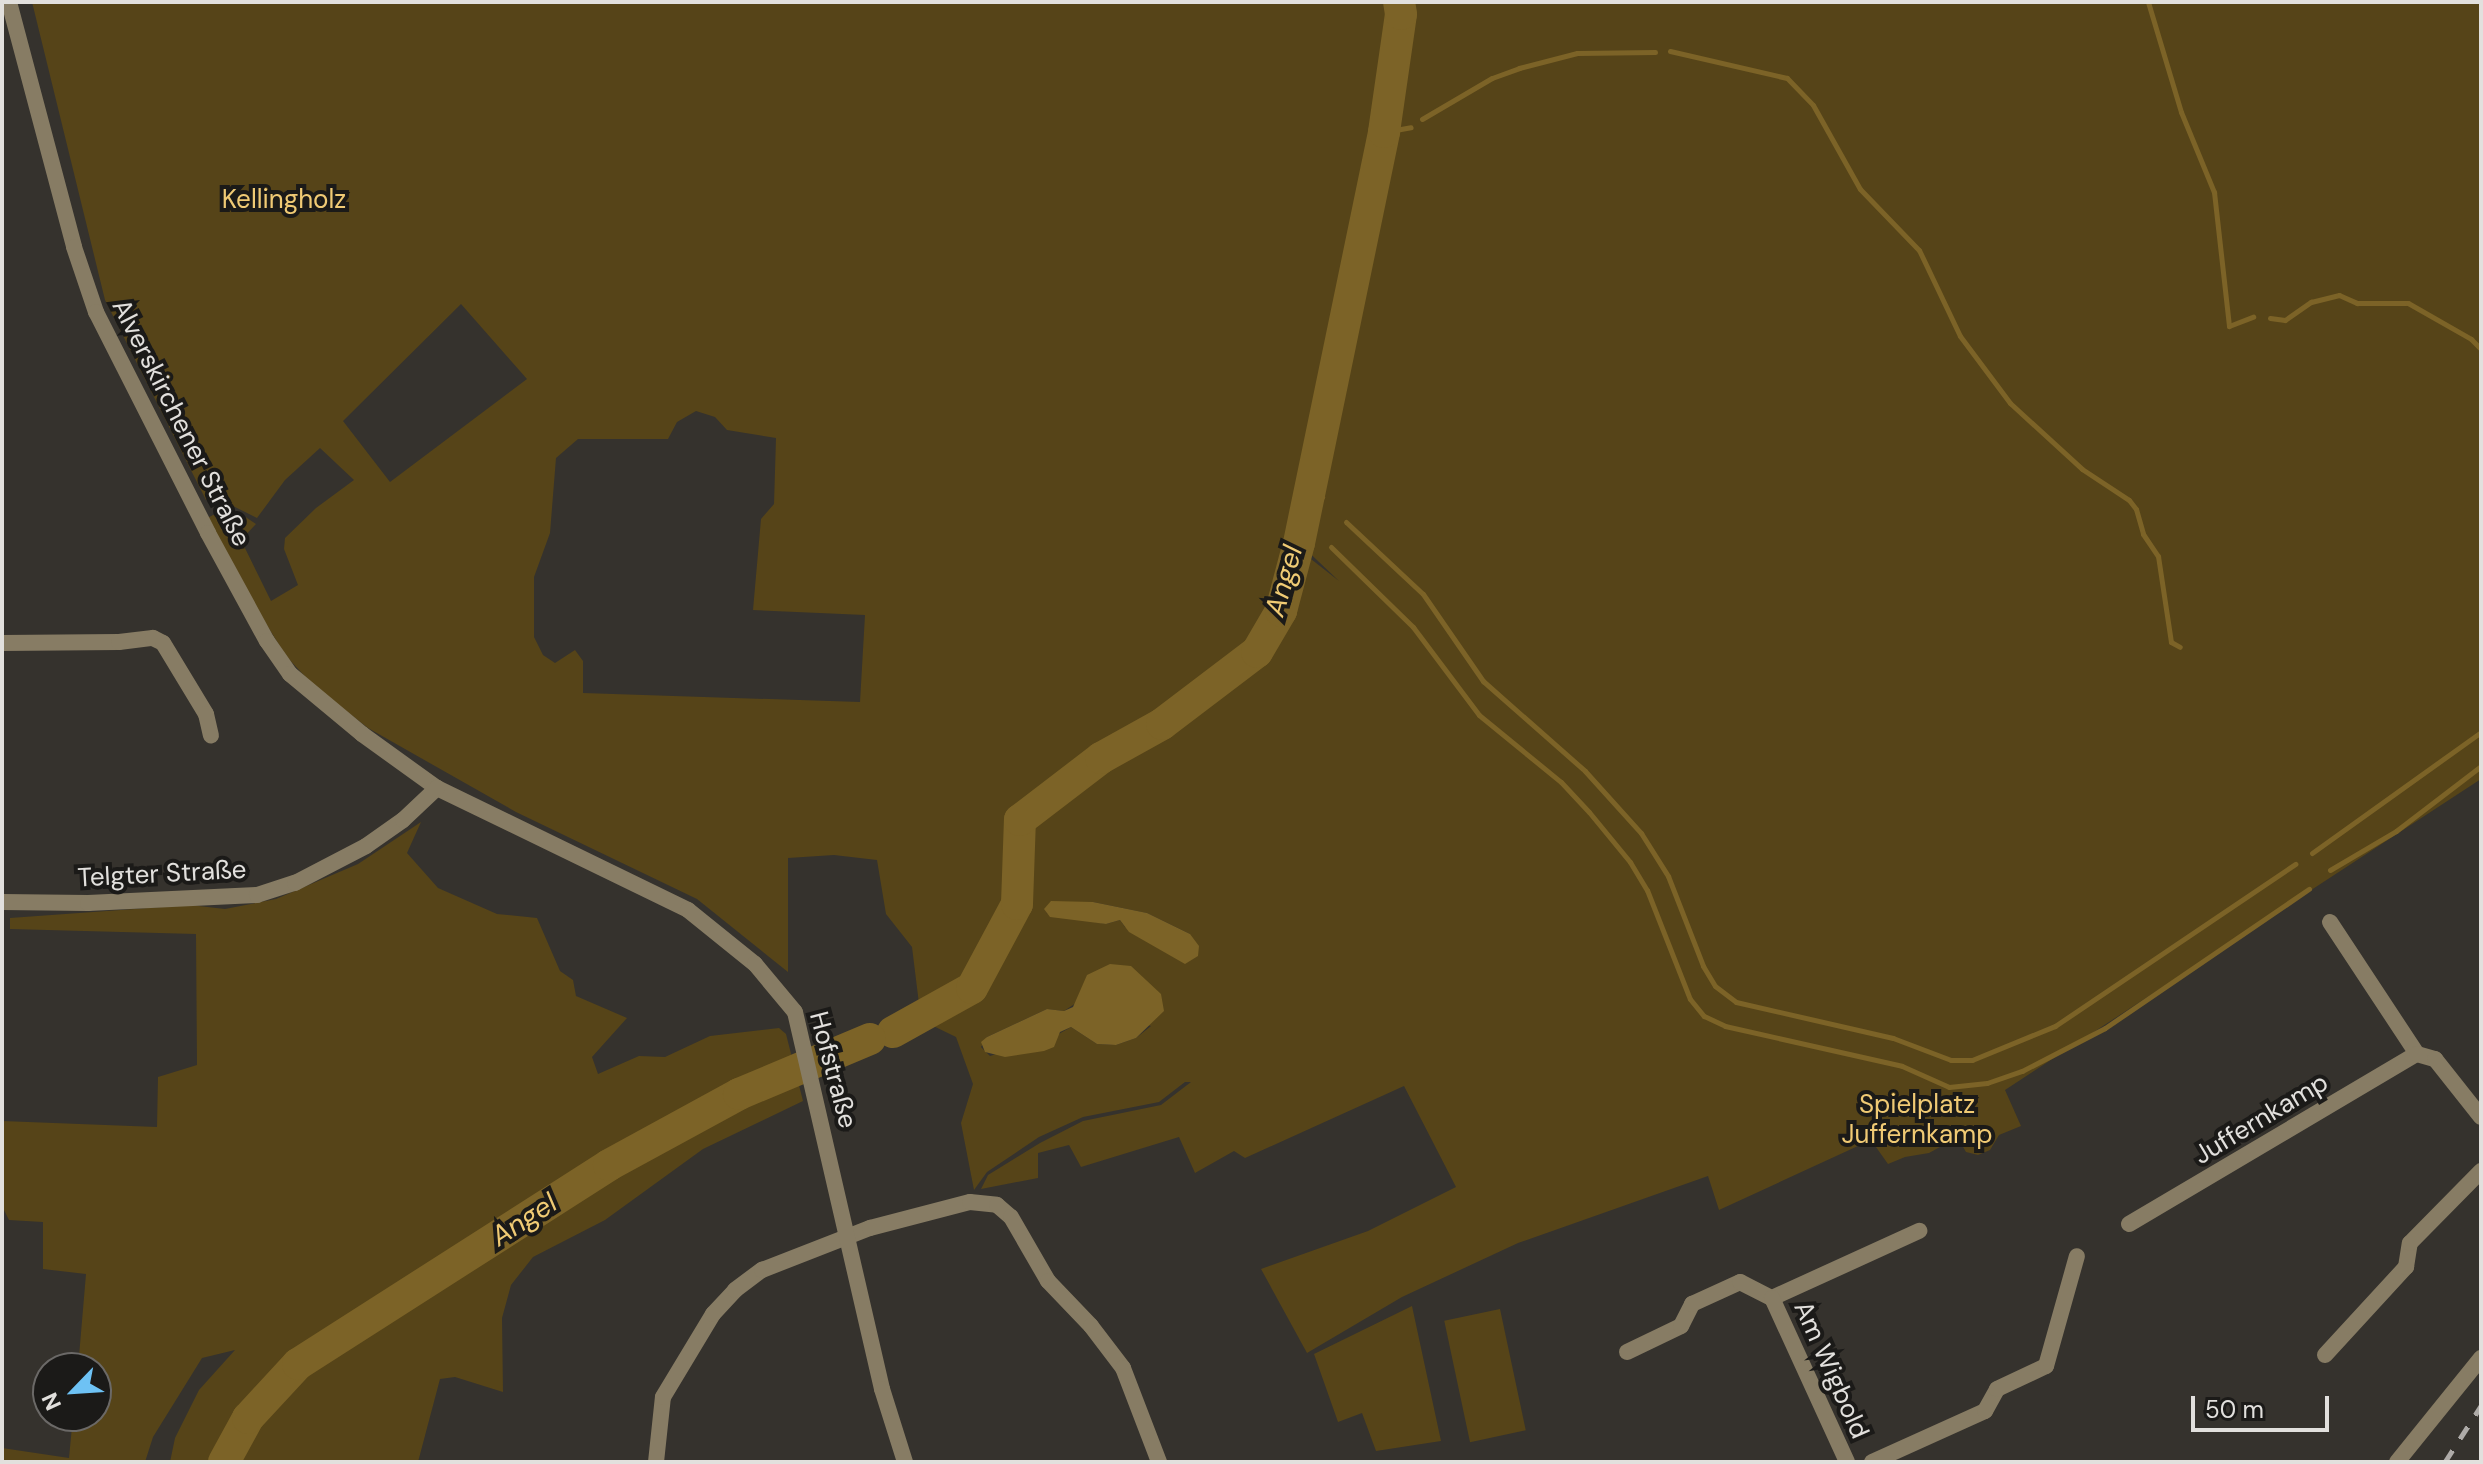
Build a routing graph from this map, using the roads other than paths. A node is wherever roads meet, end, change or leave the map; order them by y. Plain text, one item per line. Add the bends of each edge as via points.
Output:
1 (9, 2) edge
2 (2, 643) edge
3 (211, 735) dead end
4 (437, 788) junction
5 (2, 902) edge
6 (2330, 922) dead end
7 (2417, 1054) junction
8 (2481, 1117) edge
9 (2481, 1171) edge
10 (2129, 1224) dead end
11 (1919, 1231) dead end
12 (847, 1237) junction
13 (2077, 1256) dead end
14 (1772, 1298) junction
15 (1627, 1352) dead end
16 (2325, 1355) dead end
17 (2481, 1358) edge
18 (656, 1462) edge
19 (905, 1462) edge
20 (1159, 1462) edge
21 (1847, 1462) edge
22 (1872, 1462) edge
23 (2397, 1462) edge

1 - 4 street, Alverskirchener Straße via 96,312 251,613 282,663 305,688
2 - 3 street via 153,638 163,643 206,714
4 - 5 street, Telgter Straße via 366,846 323,870 257,895
4 - 12 street, Hofstraße via 688,910 770,978 795,1012 804,1041
6 - 7 street
7 - 8 street via 2435,1059
7 - 10 street, Juffernkamp
9 - 16 street via 2410,1243 2406,1267
11 - 14 street, Am Wigbold
12 - 18 street via 762,1270 713,1314 663,1397
12 - 19 street, Hofstraße via 882,1389
12 - 20 street via 970,1202 997,1205 1011,1217 1048,1281 1123,1368
13 - 22 street, Am Wigbold via 2046,1366 1997,1389 1985,1411
14 - 15 street, Am Wigbold via 1740,1282 1692,1304 1681,1326
14 - 21 street, Am Wigbold
17 - 23 street

